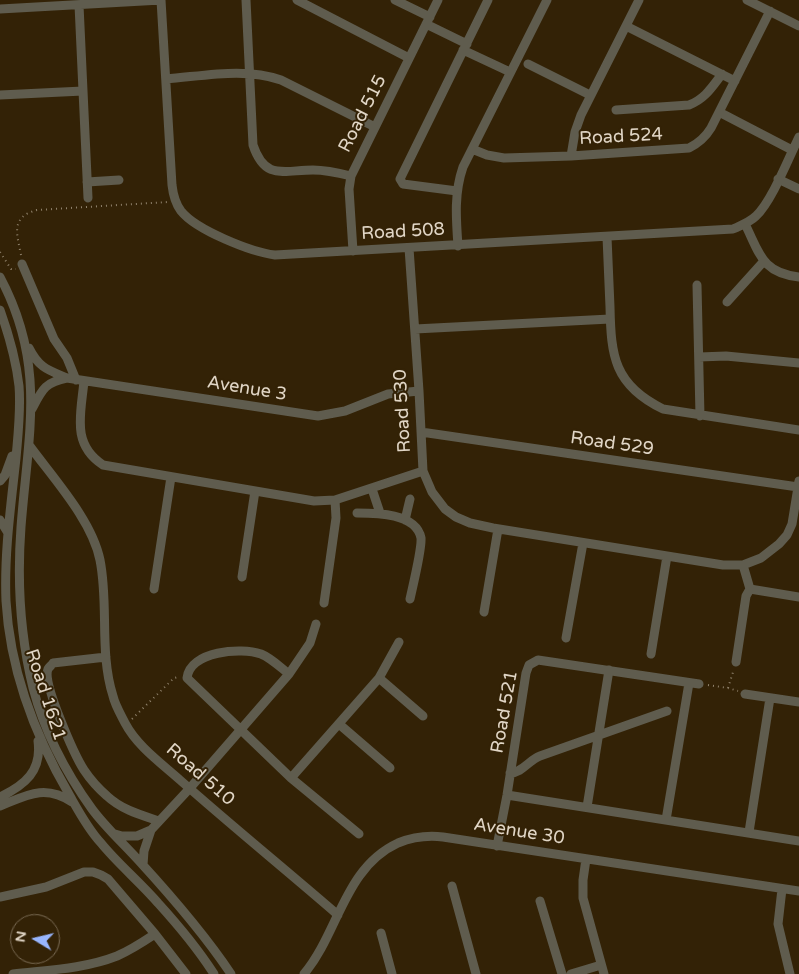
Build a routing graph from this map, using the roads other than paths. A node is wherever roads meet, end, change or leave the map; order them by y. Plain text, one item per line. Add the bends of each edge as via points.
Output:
1 (161, 0) edge
2 (246, 0) edge
3 (297, 0) edge
4 (395, 0) edge
5 (438, 0) edge
6 (488, 0) edge
7 (547, 0) edge
8 (639, 0) edge
9 (749, 0) edge
10 (79, 5) junction
11 (0, 10) edge
12 (770, 11) junction
13 (799, 14) edge
14 (428, 21) junction
15 (797, 24) edge
16 (626, 26) junction
17 (465, 47) junction
18 (409, 58) junction
19 (528, 64) dead end
20 (510, 72) junction
21 (250, 73) junction
22 (722, 74) junction
23 (166, 78) junction
24 (735, 81) junction
25 (83, 91) junction
26 (0, 95) edge
27 (590, 95) junction
28 (616, 110) dead end
29 (719, 112) junction
30 (375, 127) junction
31 (799, 137) edge
32 (472, 149) junction
33 (792, 150) junction
34 (572, 156) junction
35 (351, 176) junction
36 (778, 179) junction
37 (119, 180) dead end
38 (88, 182) junction
39 (799, 189) edge
40 (457, 191) junction
41 (88, 198) dead end
42 (745, 224) junction
43 (607, 237) junction
44 (458, 246) junction
45 (409, 248) junction
46 (353, 251) junction
47 (764, 261) junction
48 (22, 264) road end
49 (799, 277) edge
50 (0, 278) edge
51 (697, 286) dead end
52 (727, 302) dead end
53 (0, 310) edge
54 (610, 319) junction
55 (415, 329) junction
56 (24, 340) junction
57 (699, 357) junction
58 (799, 363) edge
59 (31, 376) joint
60 (76, 380) junction
61 (419, 390) junction
62 (32, 410) junction
63 (700, 416) junction
64 (799, 430) edge
65 (421, 432) junction
66 (17, 442) junction
67 (29, 445) junction
68 (423, 471) junction
69 (171, 477) junction
70 (0, 481) edge
71 (798, 484) edge
72 (372, 489) junction
73 (255, 490) junction
74 (410, 499) dead end
75 (336, 500) junction
76 (797, 512) edge
77 (357, 513) dead end
78 (380, 513) junction
79 (0, 520) edge
80 (405, 520) junction
81 (498, 529) junction
82 (8, 533) junction
83 (583, 542) junction
84 (667, 556) junction
85 (743, 565) junction
86 (242, 577) dead end
87 (154, 589) dead end
88 (750, 589) junction
89 (799, 596) edge
90 (410, 598) dead end
91 (324, 603) dead end
92 (484, 612) dead end
93 (316, 624) dead end
94 (566, 638) dead end
95 (399, 642) dead end
96 (650, 654) dead end
97 (106, 657) junction
98 (736, 662) road end
99 (609, 670) junction
100 (289, 674) junction
101 (379, 678) junction
102 (690, 683) junction
103 (699, 684) road end
104 (745, 694) road end
105 (770, 698) junction
106 (799, 702) edge
107 (666, 711) dead end
108 (423, 716) dead end
109 (339, 724) junction
110 (36, 730) junction
111 (240, 730) junction
112 (598, 735) junction
113 (390, 768) dead end
114 (510, 773) junction
115 (291, 778) junction
116 (190, 788) junction
117 (507, 795) junction
118 (1, 801) edge
119 (74, 804) junction
120 (587, 807) junction
121 (666, 820) junction
122 (159, 821) junction
123 (151, 830) junction
124 (749, 832) junction
125 (114, 834) junction
126 (359, 834) dead end
127 (799, 840) edge
128 (497, 846) junction
129 (586, 859) junction
130 (143, 865) junction
131 (452, 886) dead end
132 (782, 889) junction
133 (799, 891) edge
134 (0, 897) edge
135 (540, 901) dead end
136 (338, 915) junction
137 (380, 933) dead end
138 (155, 934) junction
139 (603, 970) edge
140 (13, 974) edge
141 (186, 974) edge
142 (214, 974) edge
143 (231, 974) edge
144 (304, 974) edge
145 (392, 974) edge
146 (476, 974) edge
147 (562, 974) edge
148 (571, 974) edge
149 (790, 974) edge

1 - 10 street
1 - 23 street
2 - 21 street
3 - 18 street
4 - 14 street
5 - 14 street, Road 515
6 - 17 street
7 - 20 street
8 - 16 street
9 - 12 street
10 - 11 street
10 - 25 street
12 - 15 street
12 - 24 street, Road 524
13 - 15 street
14 - 17 street
14 - 18 street, Road 515
16 - 22 street
16 - 27 street
17 - 20 street
17 - 40 street via 400,179 403,184
18 - 30 street, Road 515
19 - 27 street
20 - 32 street
21 - 23 street
21 - 30 street via 281,80
21 - 35 street via 253,145 264,165 286,173 322,170
22 - 24 street
22 - 28 street via 699,101 689,105
23 - 46 street, Road 508 via 172,185 181,211 251,250 275,255
24 - 29 street, Road 524
25 - 26 street
25 - 38 street
27 - 34 street via 575,132
29 - 33 street
29 - 34 street, Road 524 via 706,137 689,148
30 - 35 street, Road 515
31 - 33 street, Road 508
32 - 34 street, Road 524 via 504,158
32 - 40 street
33 - 36 street, Road 508
35 - 46 street, Road 515
36 - 39 street
36 - 42 street, Road 508 via 766,203
37 - 38 street
38 - 41 street
40 - 44 street
42 - 43 street, Road 508 via 733,229
42 - 47 street
43 - 44 street, Road 508
43 - 54 street
44 - 45 street, Road 508
45 - 46 street, Road 508
45 - 55 street, Road 530
47 - 49 street via 774,271
47 - 52 street
48 - 60 street via 54,339
50 - 56 street, Avenue 3 via 10,295
51 - 57 street
53 - 66 street, Road 1621 via 16,369
54 - 55 street
54 - 63 street via 613,356 637,394 663,409
55 - 61 street, Road 530
56 - 59 street, Avenue 3
56 - 60 street, Avenue 3 via 41,367
57 - 58 street via 726,356
57 - 63 street
59 - 62 street, Road 1621
60 - 61 street, Avenue 3 via 318,416 345,412 388,394
60 - 62 street via 48,384
60 - 69 street via 81,439 93,459 104,465
61 - 65 street, Road 530
62 - 67 street, Road 1621
63 - 64 street
65 - 68 street, Road 530
65 - 71 street, Road 529
66 - 70 street
66 - 82 street, Road 1621
67 - 97 street, Road 510 via 85,521 94,541 100,560 105,602
67 - 125 street, Road 1621 via 19,572 21,619 34,689 48,732 73,779 92,809
68 - 72 street
68 - 81 street, Road 530 via 432,492 445,509 470,523
69 - 73 street
69 - 87 street
71 - 76 street, Road 530
72 - 75 street
72 - 78 street
73 - 75 street via 307,500
73 - 86 street
74 - 80 street
75 - 91 street
76 - 85 street, Road 530 via 787,535 779,544 761,558
77 - 78 street
78 - 80 street
79 - 82 street
80 - 90 street via 417,528 420,537
81 - 83 street, Road 530
81 - 92 street
82 - 110 street, Road 1621 via 8,619 21,687
83 - 84 street, Road 530
83 - 94 street
84 - 85 street, Road 530
84 - 96 street
85 - 88 street
88 - 89 street
88 - 98 street via 746,596
93 - 100 street via 310,644
95 - 101 street
97 - 116 street, Road 510 via 112,696 126,725 134,737
97 - 122 street via 53,663 47,675 53,696 68,740 85,772 120,806
99 - 102 street, Road 521
99 - 112 street
99 - 114 street, Road 521 via 538,660 529,665
100 - 111 street
100 - 111 street via 266,656 240,650 207,657 187,673 191,683
101 - 108 street
101 - 109 street
102 - 103 street, Road 521
102 - 121 street
104 - 105 street
105 - 106 street
105 - 124 street
107 - 112 street
109 - 113 street
109 - 115 street
110 - 118 street via 38,753 33,771 20,787
110 - 119 street, Road 1621
111 - 115 street
111 - 116 street
112 - 114 street via 535,757 519,771
112 - 120 street
114 - 117 street, Road 521
115 - 126 street
116 - 122 street
116 - 136 street, Road 510
117 - 120 street
117 - 128 street, Road 521
118 - 119 street via 53,792
119 - 142 street, Road 1621 via 101,843 182,930
120 - 121 street
121 - 124 street
122 - 123 street
123 - 125 street via 130,837
123 - 130 street
124 - 127 street
125 - 130 street, Road 1621
128 - 129 street, Avenue 30
128 - 136 street, Avenue 30 via 432,835 406,840 381,854 364,869
129 - 132 street, Avenue 30
129 - 139 street via 583,898
130 - 143 street, Road 1621 via 191,920
131 - 146 street
132 - 133 street, Avenue 30
132 - 149 street via 778,924
134 - 138 street via 93,872 108,880
135 - 147 street
136 - 144 street, Avenue 30 via 314,962
137 - 145 street
138 - 140 street via 100,962
138 - 141 street
139 - 148 street

